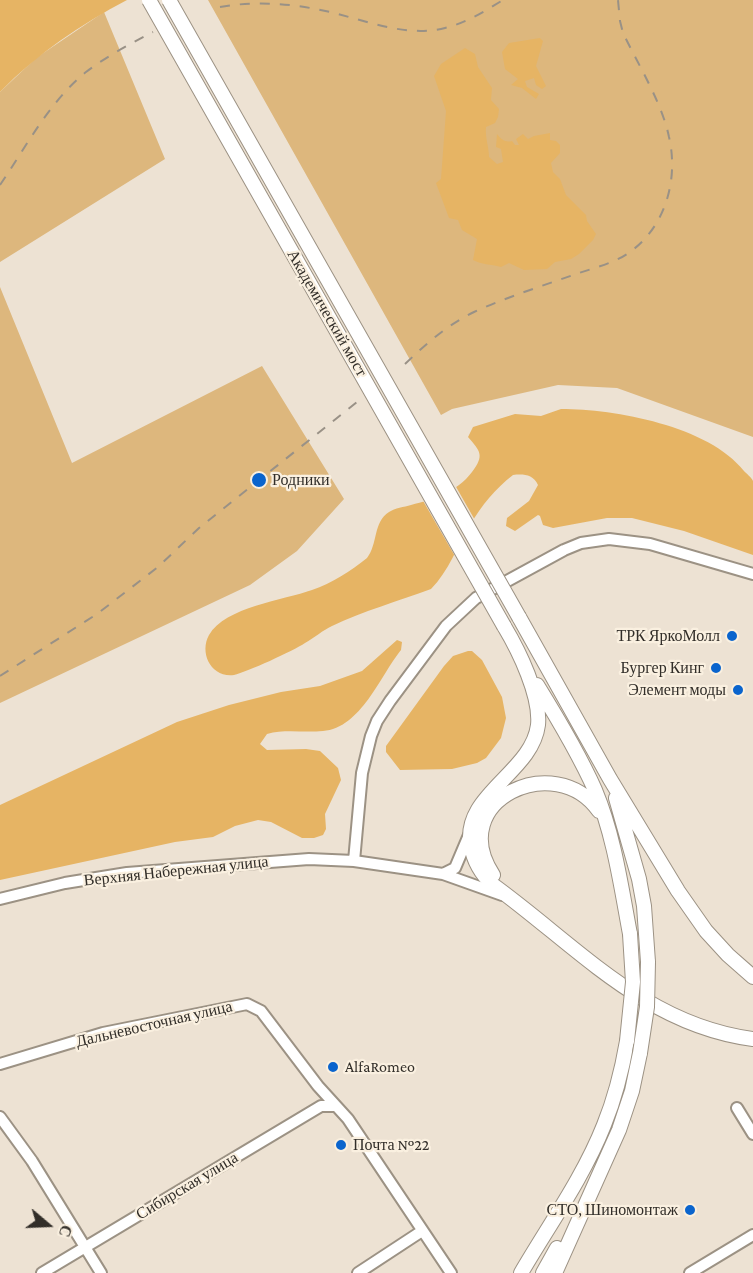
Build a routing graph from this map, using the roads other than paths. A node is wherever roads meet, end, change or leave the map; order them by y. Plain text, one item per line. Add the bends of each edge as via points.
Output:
1 (149, 0) edge
2 (169, 0) edge
3 (753, 574) edge
4 (520, 658) junction
5 (610, 779) junction
6 (603, 818) junction
7 (469, 835) junction
8 (354, 861) junction
9 (443, 874) junction
10 (0, 898) edge
11 (510, 898) junction
12 (753, 977) edge
13 (753, 1039) edge
14 (0, 1064) edge
15 (335, 1106) junction
16 (736, 1108) dead end
17 (0, 1117) edge
18 (753, 1134) edge
19 (590, 1191) junction
20 (422, 1231) junction
21 (753, 1235) edge
22 (84, 1247) junction
23 (42, 1273) edge
24 (100, 1273) edge
25 (358, 1273) edge
26 (451, 1273) edge
27 (520, 1273) edge
28 (543, 1273) edge
29 (555, 1273) edge
30 (690, 1273) edge

1 - 4 main road, Академический мост, bridge
2 - 5 main road, Академический мост, bridge
3 - 8 street via 650,544 609,539 564,550 476,598 446,626 377,721 362,773
4 - 6 main road via 571,744 595,791
4 - 7 main road via 536,698 536,734 526,754 478,809
5 - 12 main road via 699,922
5 - 19 main road, bridge via 634,854 644,906 646,1007 640,1053 625,1113
6 - 11 main road via 587,799 555,785 523,786 495,802 483,824 482,848 489,870
6 - 27 main road, bridge via 630,934 633,982 627,1041 612,1104 596,1143
7 - 9 street via 455,868
7 - 11 main road via 480,870
8 - 9 street, Верхняя Набережная улица
8 - 10 street, Верхняя Набережная улица via 309,859 127,873
9 - 11 street, Верхняя Набережная улица
11 - 13 main road via 587,961 646,1001 700,1026
14 - 15 street, Дальневосточная улица via 103,1033 248,1004 261,1011
15 - 20 street, Дальневосточная улица via 348,1119
15 - 22 street, Сибирская улица via 321,1106
16 - 18 street
17 - 22 street
19 - 28 main road
19 - 29 main road
20 - 25 street
20 - 26 street, Дальневосточная улица
21 - 30 street
22 - 23 street, Сибирская улица
22 - 24 street

